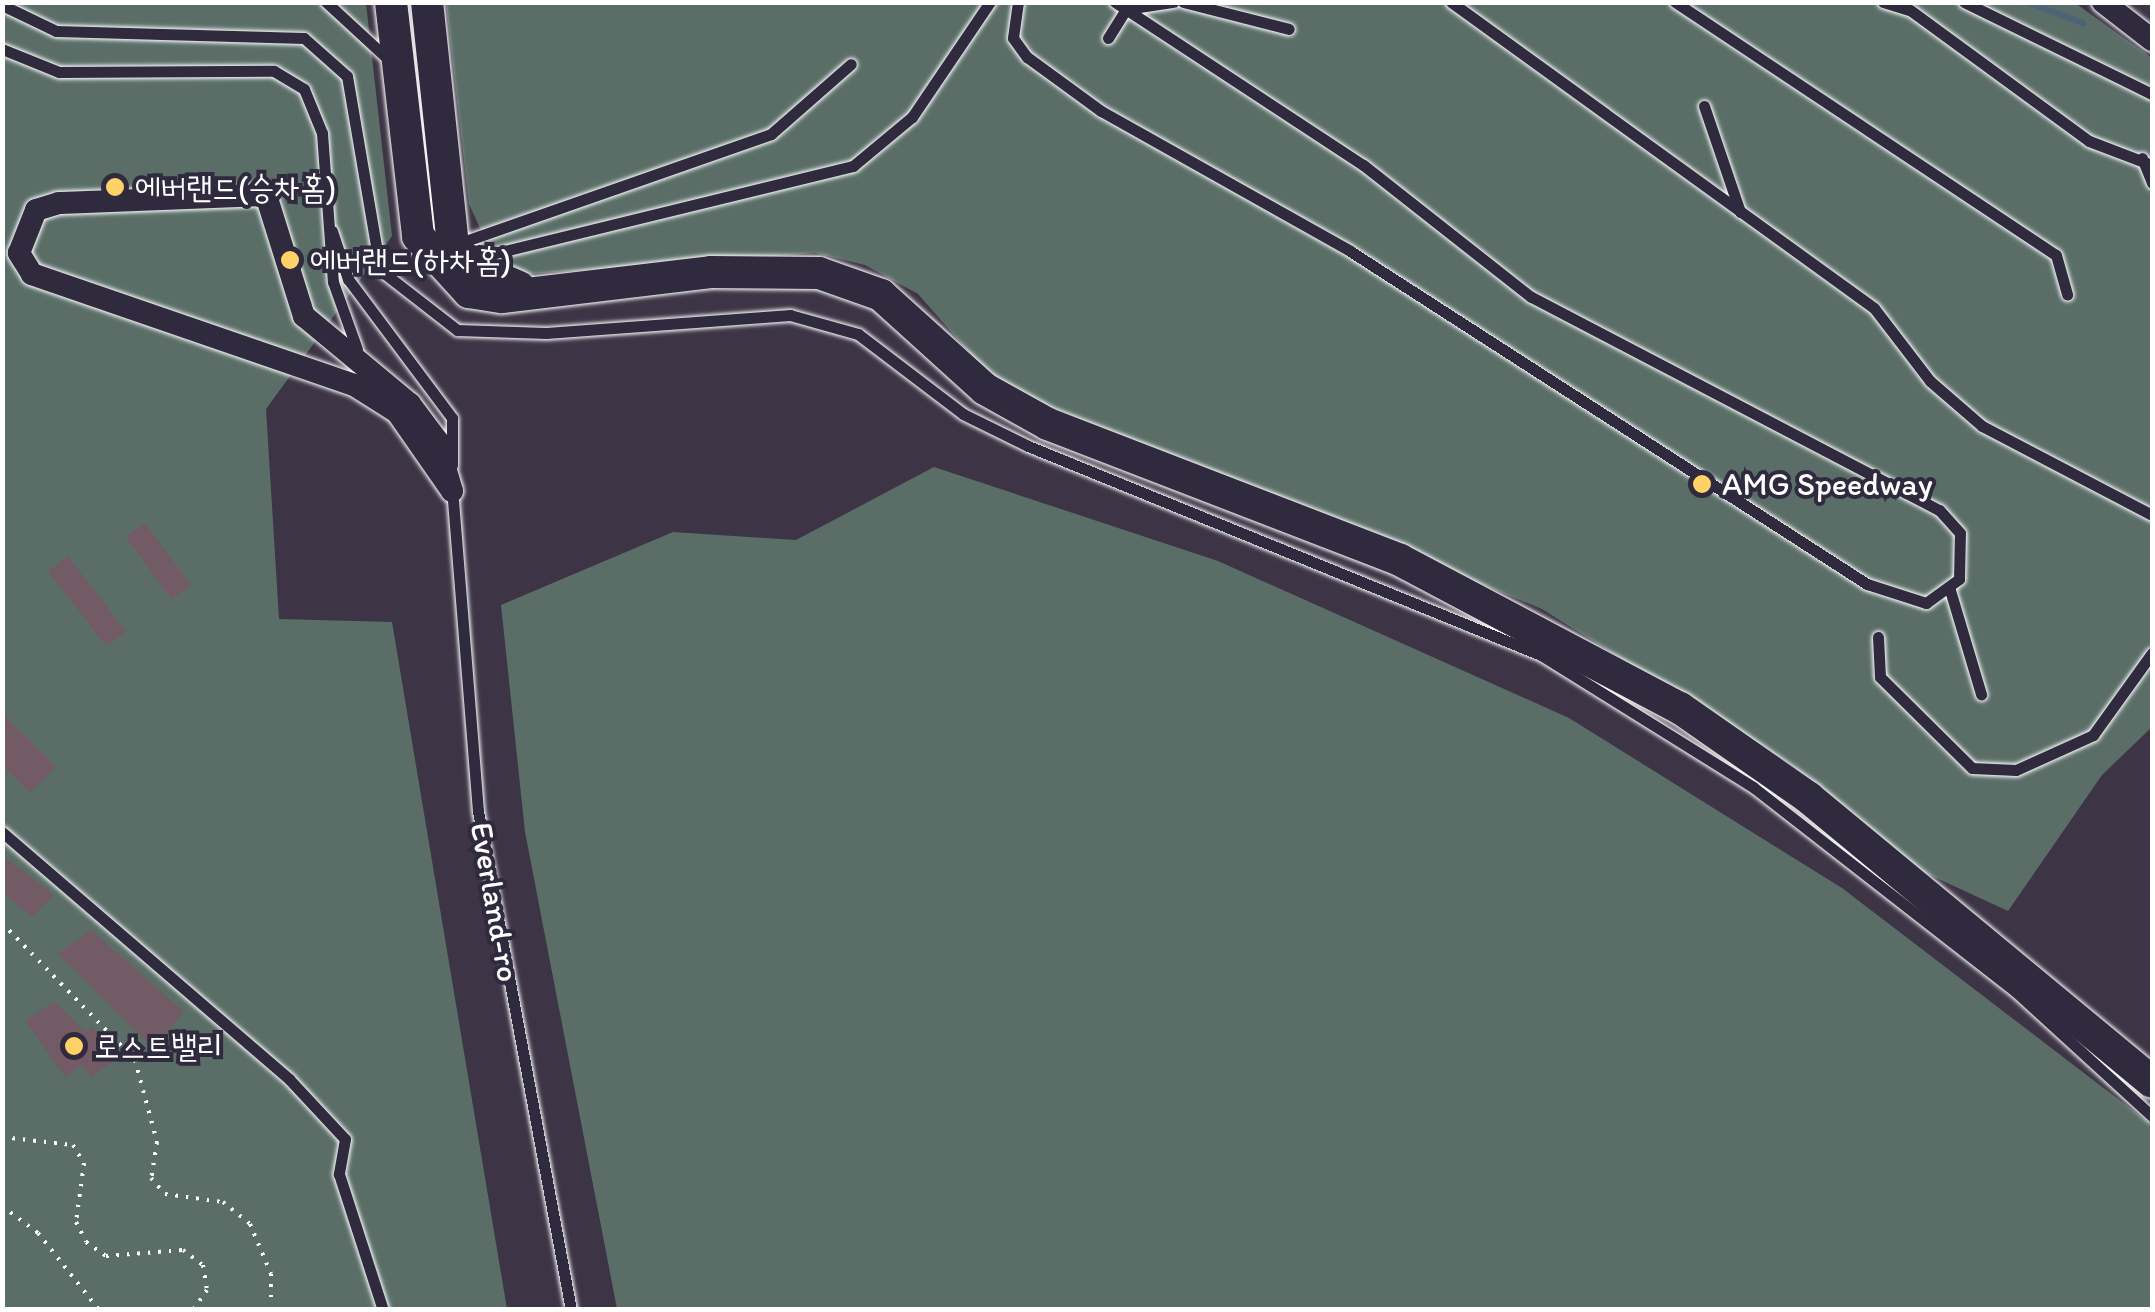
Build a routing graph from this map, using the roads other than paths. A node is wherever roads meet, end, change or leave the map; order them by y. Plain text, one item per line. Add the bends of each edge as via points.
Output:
1 (326, 2) edge
2 (391, 2) edge
3 (427, 2) edge
4 (990, 2) edge
5 (1018, 2) edge
6 (1173, 2) edge
7 (1183, 2) edge
8 (1451, 2) edge
9 (1675, 2) edge
10 (1883, 2) edge
11 (1964, 2) edge
12 (2102, 2) edge
13 (2, 5) edge
14 (1120, 6) edge
15 (1290, 29) dead end
16 (1108, 38) dead end
17 (2152, 40) edge
18 (2, 49) edge
19 (851, 64) dead end
20 (397, 68) junction
21 (2152, 94) edge
22 (1704, 106) dead end
23 (2147, 162) edge
24 (2152, 184) edge
25 (1740, 212) junction
26 (332, 231) junction
27 (453, 246) junction
28 (532, 292) junction
29 (2067, 294) dead end
30 (376, 380) junction
31 (397, 412) junction
32 (452, 491) junction
33 (2152, 516) edge
34 (1950, 590) junction
35 (1878, 637) dead end
36 (2152, 654) edge
37 (1981, 694) dead end
38 (2, 832) edge
39 (2152, 1082) edge
40 (2152, 1116) edge
41 (383, 1310) edge
42 (571, 1310) edge

1 - 20 lane
2 - 20 street
3 - 27 street
4 - 27 lane via 912,117 853,166 492,254
5 - 34 lane via 1013,38 1027,58 1100,110 1350,251 1866,584 1926,603
6 - 14 lane
7 - 15 lane
8 - 25 lane
9 - 29 lane via 2056,255
10 - 23 lane via 1910,10 2090,141
11 - 21 lane
12 - 17 street
13 - 40 lane via 56,31 304,38 348,76 380,270 457,330 546,333 790,315 858,334 963,414 1028,446 1542,656 1753,786 2016,992
14 - 16 lane
14 - 34 lane via 1363,165 1530,297 1939,510 1960,533 1966,560
18 - 26 lane via 59,72 288,77 316,107
19 - 27 lane via 771,134
20 - 28 street via 418,236 470,292
22 - 25 lane
23 - 24 lane
25 - 33 lane via 1874,308 1930,380 1982,426
26 - 30 lane via 345,332
26 - 32 lane, Everland-ro via 348,279 452,418
27 - 28 street via 470,265
28 - 39 street via 711,272 819,272 881,295 985,388 1048,424 1400,560 1680,708 1809,798
30 - 31 lane
30 - 31 street via 304,316 266,195 59,203 36,210 25,227 19,253 32,274 354,385
30 - 32 street via 410,404 437,440
31 - 32 street
32 - 42 lane, Everland-ro via 478,811
34 - 37 lane
35 - 36 lane via 1880,677 1972,768 2016,770 2092,735
38 - 41 lane via 289,1078 345,1139 339,1174

